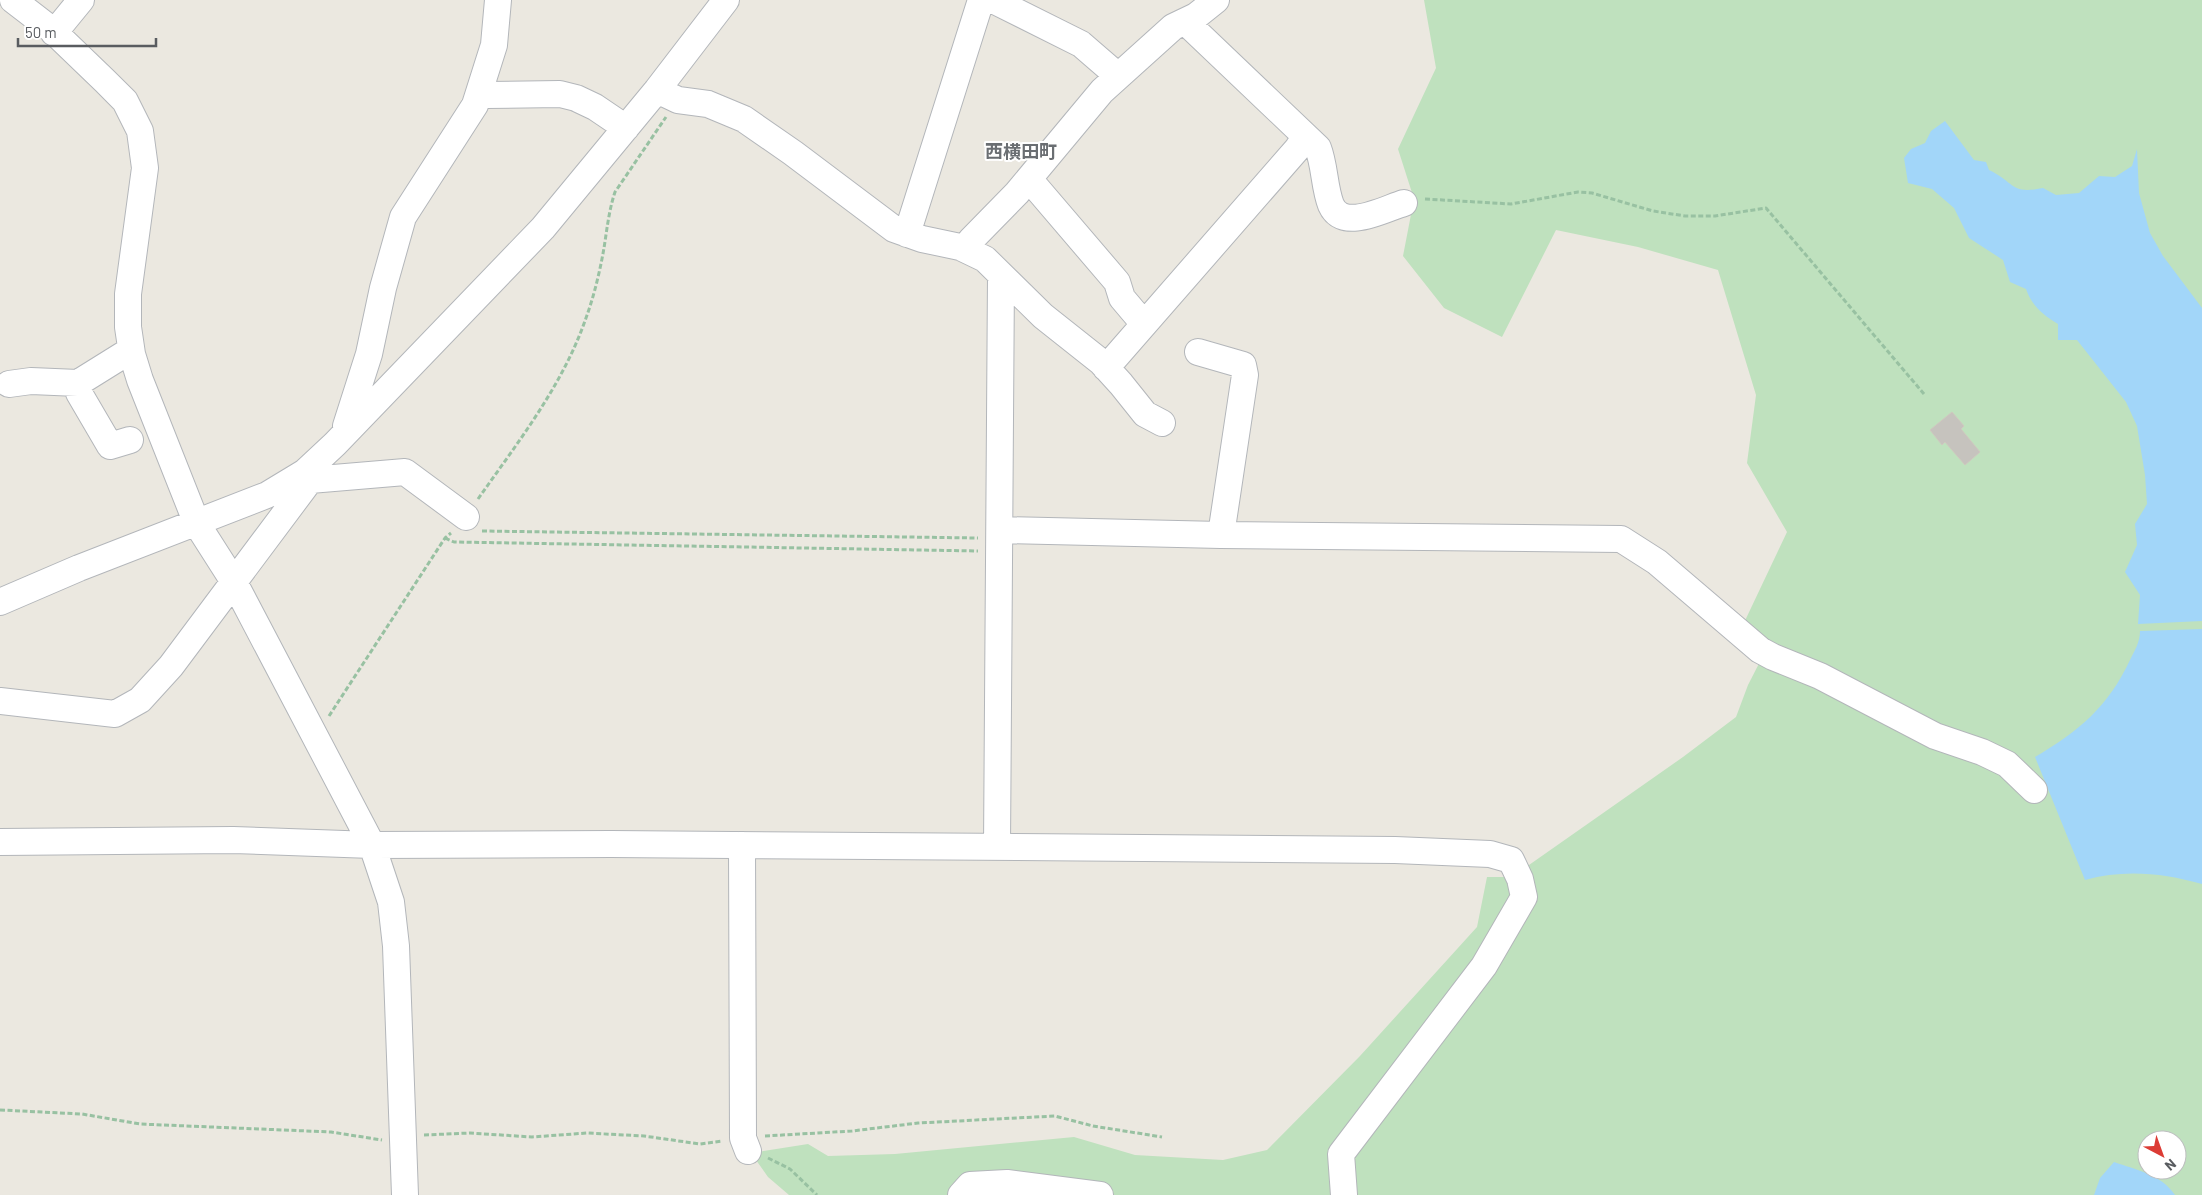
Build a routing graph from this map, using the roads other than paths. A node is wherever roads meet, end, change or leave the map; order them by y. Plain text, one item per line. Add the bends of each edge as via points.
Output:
1 (13, 0) edge
2 (82, 0) edge
3 (498, 0) edge
4 (726, 0) edge
5 (982, 0) edge
6 (993, 0) edge
7 (1216, 0) edge
8 (1187, 20) junction
9 (54, 33) junction
10 (1118, 76) junction
11 (480, 92) junction
12 (668, 95) junction
13 (626, 128) junction
14 (1304, 136) junction
15 (1029, 179) junction
16 (1404, 202) road end
17 (907, 234) junction
18 (967, 250) junction
19 (1001, 276) junction
20 (1144, 324) junction
21 (131, 350) junction
22 (1198, 352) dead end
23 (1106, 368) junction
24 (78, 383) junction
25 (9, 384) dead end
26 (1162, 423) dead end
27 (349, 430) junction
28 (130, 440) dead end
29 (307, 476) junction
30 (463, 521) road end
31 (197, 524) junction
32 (1221, 535) junction
33 (1000, 540) junction
34 (234, 582) junction
35 (0, 602) edge
36 (0, 701) edge
37 (2034, 790) dead end
38 (0, 842) edge
39 (372, 845) junction
40 (742, 845) junction
41 (997, 847) junction
42 (746, 1145) road end
43 (405, 1195) edge
44 (961, 1195) edge
45 (1100, 1195) edge
46 (1344, 1195) edge

1 - 9 street
2 - 9 street
3 - 11 street via 494,45
4 - 12 street
5 - 17 street
6 - 10 street via 1081,44
7 - 8 street
8 - 10 street via 1174,27
8 - 14 street via 1190,27
9 - 21 street via 126,101 140,131 145,168 128,294
10 - 15 street
11 - 13 street via 486,95 560,94 595,107
11 - 27 street via 475,105 403,217 369,354 346,426
12 - 13 street
12 - 17 street via 708,104 744,119 894,229
13 - 27 street via 543,228
14 - 16 street via 1318,148 1331,206 1342,217 1353,219
14 - 20 street via 1298,148
15 - 18 street via 971,240
15 - 20 street via 1117,282 1122,298
17 - 18 street
18 - 19 street via 985,259
19 - 23 street
19 - 33 street
20 - 23 street
21 - 24 street
21 - 31 street
22 - 32 street via 1243,365 1245,375
23 - 26 street via 1145,414
24 - 25 street via 31,380
24 - 28 street via 79,393 110,446
27 - 29 street
29 - 30 street via 405,472
29 - 31 street
29 - 34 street
31 - 34 street
31 - 35 street via 79,568
32 - 33 street
32 - 37 street via 1621,539 1658,562 1773,658 1820,676 1935,736 2007,764
33 - 41 street
34 - 36 street via 140,700 115,714
34 - 39 street
38 - 39 street via 233,840
39 - 40 street
39 - 43 street via 391,902 396,946
40 - 41 street
40 - 42 street
41 - 46 street via 1395,850 1490,854 1511,860 1524,897 1484,966 1341,1154
44 - 45 street via 970,1185 1007,1183

